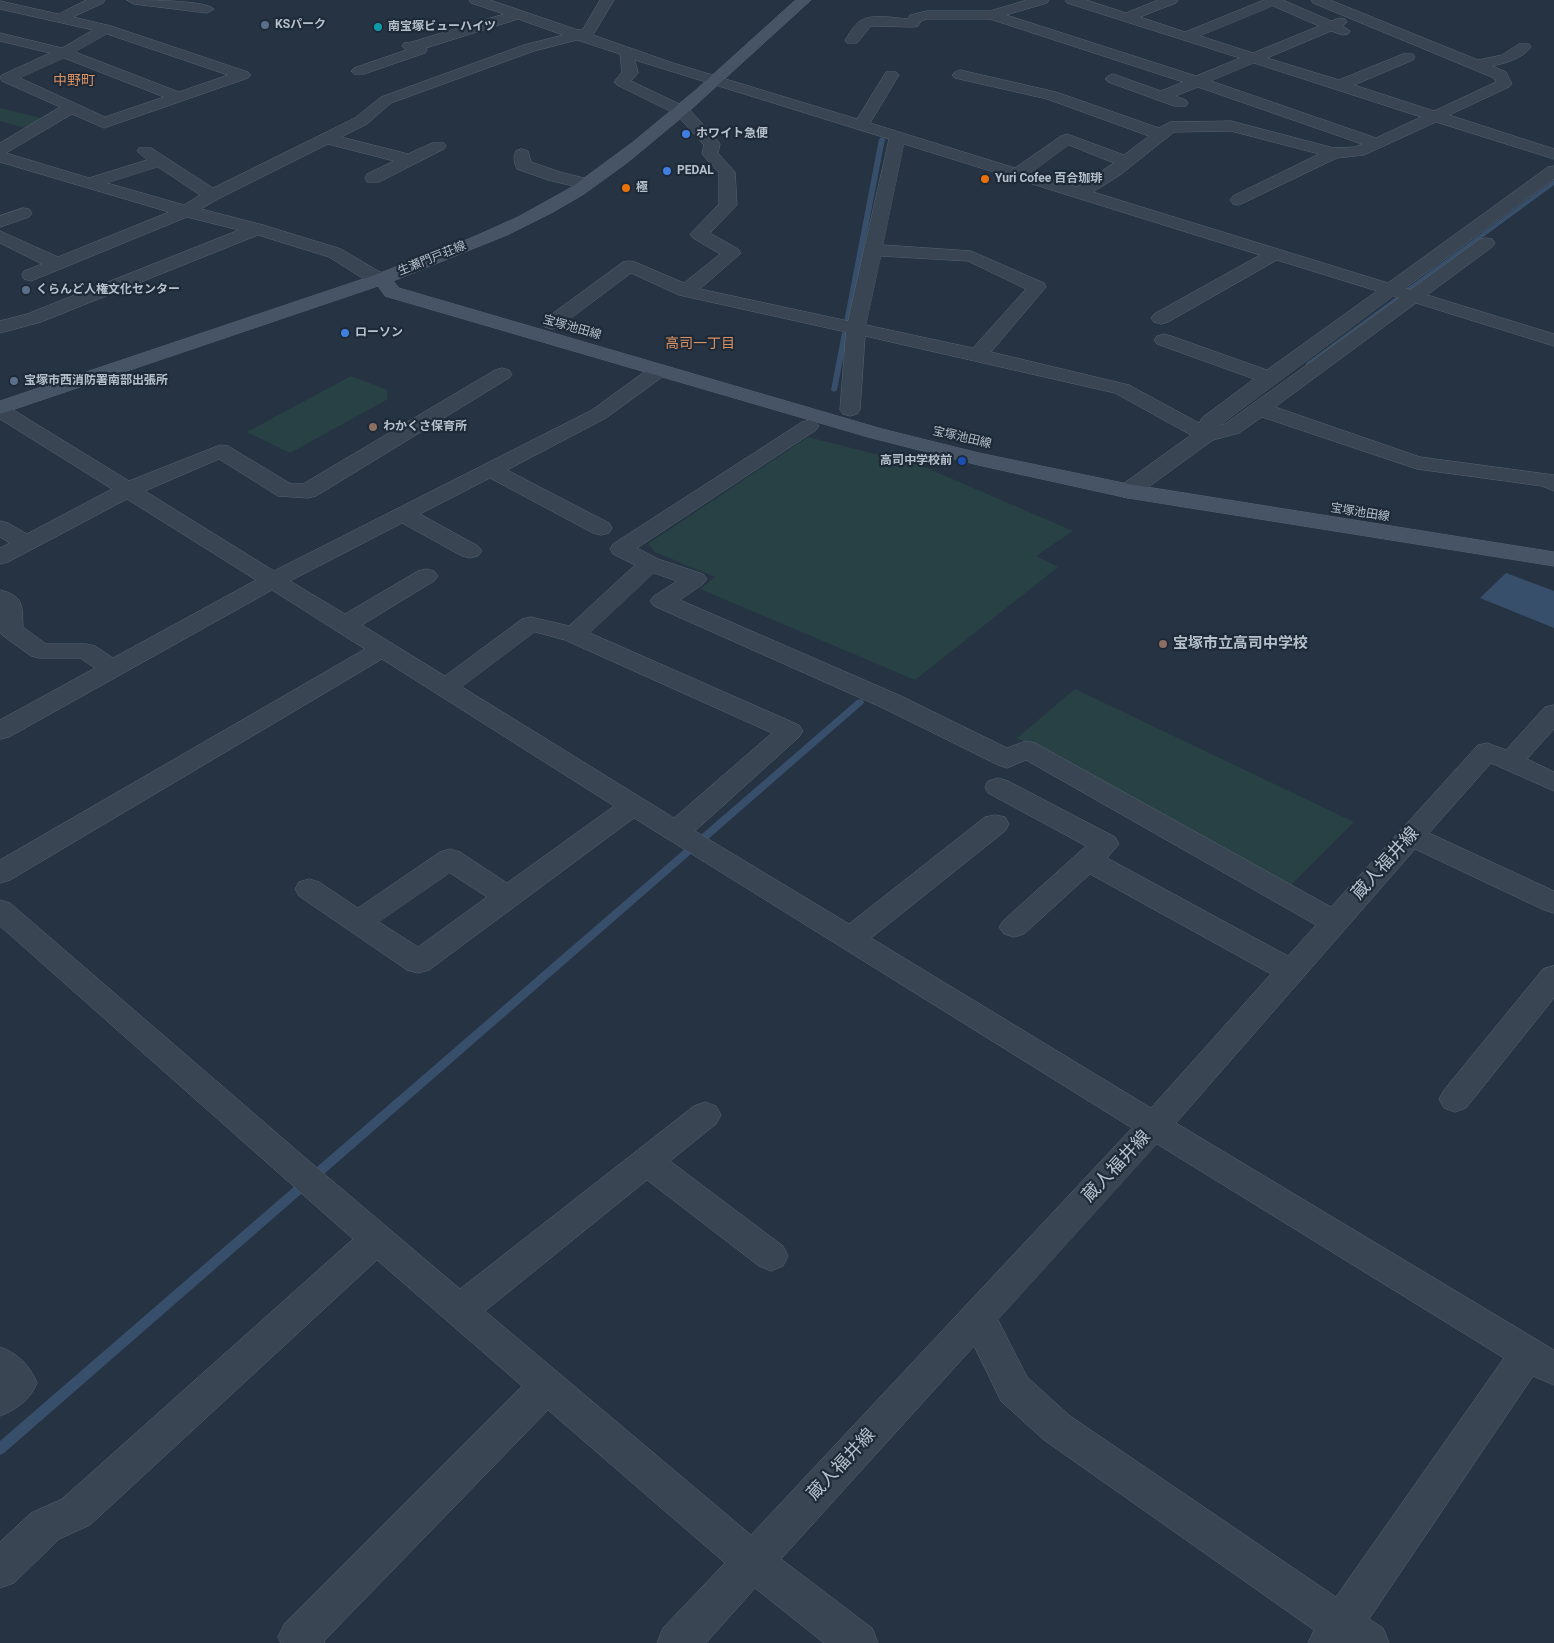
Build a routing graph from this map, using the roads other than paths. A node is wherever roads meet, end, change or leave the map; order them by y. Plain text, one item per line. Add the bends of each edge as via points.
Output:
1 (98, 0) edge
2 (134, 0) edge
3 (476, 0) edge
4 (607, 0) edge
5 (804, 0) edge
6 (958, 0) edge
7 (1042, 0) edge
8 (1072, 0) edge
9 (1171, 0) edge
10 (1318, 0) edge
11 (1272, 1) edge
12 (9, 7) edge
13 (207, 9) dead end
14 (998, 13) junction
15 (516, 15) junction
16 (1355, 16) junction
17 (1127, 17) junction
18 (60, 18) junction
19 (1331, 26) junction
20 (106, 29) junction
21 (577, 35) junction
22 (1187, 36) junction
23 (1356, 36) dead end
24 (0, 37) edge
25 (852, 40) dead end
26 (1524, 47) dead end
27 (1391, 50) dead end
28 (63, 53) junction
29 (627, 53) junction
30 (1255, 58) junction
31 (1477, 65) junction
32 (668, 66) junction
33 (630, 69) junction
34 (892, 75) dead end
35 (960, 75) dead end
36 (1113, 79) dead end
37 (715, 81) junction
38 (1198, 82) junction
39 (1472, 83) dead end
40 (1341, 85) junction
41 (1490, 90) junction
42 (409, 91) junction
43 (1162, 96) junction
44 (178, 97) junction
45 (1189, 106) dead end
46 (70, 108) junction
47 (682, 110) junction
48 (1436, 116) junction
49 (861, 126) junction
50 (10, 128) dead end
51 (28, 134) junction
52 (1160, 134) junction
53 (324, 138) junction
54 (897, 138) junction
55 (1376, 143) junction
56 (438, 146) dead end
57 (0, 151) edge
58 (145, 151) dead end
59 (1334, 152) junction
60 (522, 154) dead end
61 (1554, 154) edge
62 (410, 160) junction
63 (160, 161) junction
64 (1124, 161) junction
65 (1554, 171) edge
66 (1018, 174) junction
67 (374, 178) dead end
68 (89, 183) junction
69 (586, 184) junction
70 (1080, 193) junction
71 (1554, 193) edge
72 (212, 195) junction
73 (1239, 200) dead end
74 (186, 211) junction
75 (23, 213) dead end
76 (0, 222) edge
77 (257, 229) junction
78 (0, 236) edge
79 (873, 250) junction
80 (1275, 254) junction
81 (57, 264) junction
82 (31, 275) dead end
83 (382, 279) junction
84 (1390, 290) junction
85 (686, 291) junction
86 (1414, 296) junction
87 (1161, 318) dead end
88 (552, 323) junction
89 (0, 327) edge
90 (856, 328) junction
91 (1164, 340) dead end
92 (1554, 340) edge
93 (978, 355) junction
94 (658, 371) junction
95 (502, 374) dead end
96 (1269, 378) junction
97 (0, 409) edge
98 (1260, 409) junction
99 (850, 410) junction
100 (809, 426) dead end
101 (1206, 436) junction
102 (489, 469) junction
103 (1554, 484) edge
104 (1136, 485) junction
105 (127, 490) junction
106 (402, 514) junction
107 (0, 528) edge
108 (601, 528) dead end
109 (27, 543) junction
110 (1554, 543) edge
111 (470, 551) dead end
112 (0, 557) edge
113 (1554, 559) edge
114 (650, 564) junction
115 (426, 576) dead end
116 (272, 581) junction
117 (0, 597) edge
118 (344, 625) junction
119 (574, 635) junction
120 (382, 649) junction
121 (113, 669) junction
122 (445, 688) junction
123 (1554, 714) edge
124 (0, 731) edge
125 (1510, 762) junction
126 (1554, 782) edge
127 (998, 787) dead end
128 (633, 805) junction
129 (994, 824) dead end
130 (1411, 836) junction
131 (690, 840) junction
132 (1088, 860) junction
133 (0, 873) edge
134 (309, 889) dead end
135 (507, 897) junction
136 (1554, 903) edge
137 (0, 910) edge
138 (358, 922) junction
139 (1334, 922) junction
140 (1014, 927) dead end
141 (850, 939) junction
142 (1291, 971) junction
143 (1554, 977) edge
144 (1455, 1099) dead end
145 (705, 1115) dead end
146 (1154, 1126) junction
147 (646, 1161) junction
148 (377, 1239) junction
149 (772, 1256) dead end
150 (460, 1310) junction
151 (978, 1317) junction
152 (1541, 1361) edge
153 (0, 1363) edge
154 (547, 1386) junction
155 (0, 1399) edge
156 (753, 1562) junction
157 (0, 1569) edge
158 (1346, 1637) edge
159 (304, 1643) edge
160 (678, 1643) edge
161 (857, 1643) edge

1 - 18 street
2 - 13 street
3 - 15 street
4 - 21 street via 589,32
5 - 37 street, 生瀬門戸荘線
6 - 14 street
7 - 14 street
8 - 17 street
9 - 17 street
10 - 16 street
11 - 19 street
11 - 22 street
12 - 18 street
14 - 25 street via 927,15 916,18 913,23 902,24 871,21 866,22
14 - 38 street
15 - 21 street
15 - 42 street via 407,46 420,50 356,70
16 - 19 street
16 - 31 street
17 - 22 street
18 - 20 street
19 - 23 street
19 - 30 street
20 - 28 street
20 - 44 street via 243,75
21 - 29 street
21 - 42 street via 530,48
22 - 30 street
24 - 28 street via 26,41
26 - 31 street via 1507,58
27 - 40 street via 1413,59
28 - 44 street
28 - 46 street via 7,78 26,84
29 - 32 street
29 - 33 street
30 - 38 street
30 - 40 street
31 - 41 street via 1501,75 1504,84
32 - 33 street
32 - 37 street
33 - 47 street via 622,82
34 - 49 street
35 - 52 street via 1051,95
36 - 43 street
37 - 47 street, 生瀬門戸荘線
37 - 49 street
38 - 43 street
38 - 55 street
39 - 41 street
40 - 48 street
41 - 48 street
42 - 53 street via 386,100 361,121
43 - 45 street
44 - 46 street via 104,123
46 - 51 street
47 - 69 street, 生瀬門戸荘線
47 - 85 street via 712,144 710,154 727,172 728,205 699,234 732,253
48 - 55 street
48 - 61 street
49 - 54 street
50 - 51 street
51 - 57 street
52 - 59 street via 1170,127 1231,126
52 - 64 street
53 - 62 street
53 - 72 street
54 - 66 street
54 - 79 street
55 - 59 street via 1358,152
56 - 62 street
57 - 68 street
58 - 63 street
59 - 73 street
60 - 69 street via 523,164
62 - 67 street
63 - 68 street
63 - 72 street
64 - 66 street via 1067,139
64 - 70 street
65 - 84 street
66 - 70 street
68 - 74 street
69 - 83 street, 生瀬門戸荘線 via 512,225
70 - 80 street
71 - 86 street
72 - 74 street
74 - 77 street
74 - 81 street
75 - 76 street
77 - 83 street via 335,253
77 - 89 street via 34,318
78 - 81 street
79 - 90 street
79 - 93 street via 971,256 1037,287
80 - 84 street
80 - 87 street
81 - 82 street
83 - 88 street, 宝塚池田線 via 418,283
83 - 94 street via 392,292
83 - 97 street, 生瀬門戸荘線
84 - 86 street
84 - 96 street
85 - 88 street via 629,266
85 - 90 street
86 - 92 street
86 - 98 street
88 - 99 street, 宝塚池田線
90 - 93 street
90 - 99 street
91 - 96 street
93 - 101 street via 1122,389
94 - 102 street via 599,414
94 - 104 street via 875,433 988,461
95 - 105 street via 308,491 286,491 220,451
96 - 101 street via 1210,421
97 - 105 street
98 - 101 street via 1232,429
98 - 103 street via 1418,463 1548,480
99 - 104 street, 宝塚池田線
100 - 114 street via 621,549
101 - 104 street
102 - 106 street
102 - 108 street
104 - 110 street, 宝塚池田線
104 - 113 street
105 - 109 street
105 - 116 street
106 - 111 street
106 - 116 street
107 - 109 street
109 - 112 street
114 - 119 street
114 - 139 street via 695,580 662,601 892,702 1007,759 1026,749
115 - 118 street
116 - 118 street
116 - 121 street
117 - 121 street via 10,603 11,630 40,651 86,651
118 - 120 street
119 - 122 street via 531,624
119 - 131 street via 790,731
120 - 122 street
120 - 133 street
121 - 124 street
122 - 128 street
123 - 125 street
125 - 126 street
125 - 130 street, 蔵人福井線 via 1487,751
127 - 132 street via 1105,844
128 - 131 street
128 - 135 street
129 - 141 street
130 - 136 street
130 - 139 street, 蔵人福井線
131 - 141 street
132 - 140 street
132 - 142 street
134 - 138 street
135 - 138 street via 450,859
135 - 138 street via 418,962
137 - 148 street
139 - 142 street, 蔵人福井線
141 - 146 street
142 - 146 street, 蔵人福井線
143 - 144 street
145 - 147 street
146 - 151 street, 蔵人福井線
146 - 152 street
147 - 149 street
147 - 150 street
148 - 150 street
148 - 157 street via 76,1512 45,1526
150 - 154 street
151 - 156 street, 蔵人福井線
151 - 158 street via 1014,1389 1057,1428
152 - 158 street
153 - 155 street via 19,1383
154 - 156 street
154 - 159 street via 299,1637
156 - 160 street, 蔵人福井線
156 - 161 street

